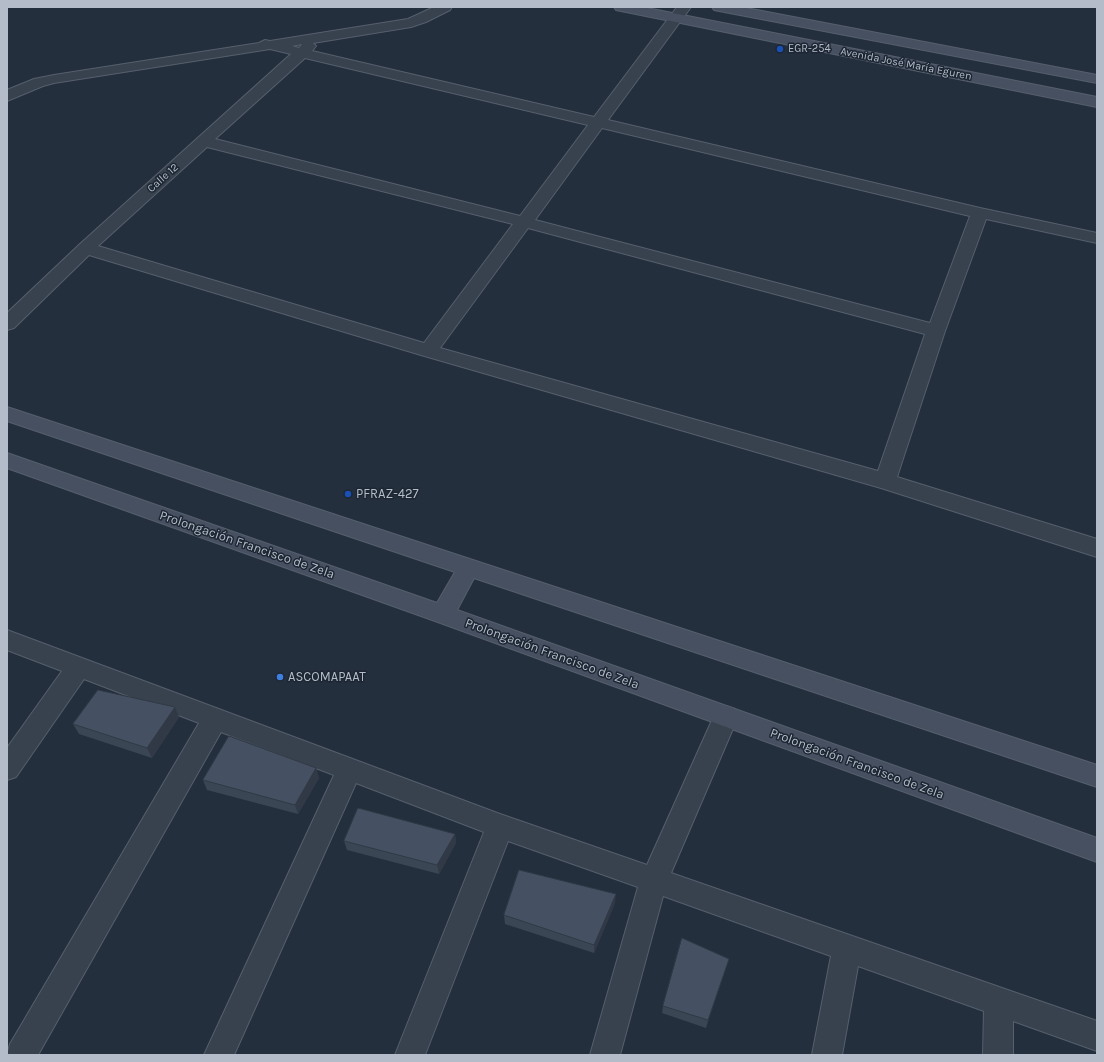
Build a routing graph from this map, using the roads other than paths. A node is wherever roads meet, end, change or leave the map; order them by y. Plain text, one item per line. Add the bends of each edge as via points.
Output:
1 (445, 7) edge
2 (621, 7) edge
3 (718, 7) edge
4 (680, 12) edge
5 (321, 36) junction
6 (265, 44) junction
7 (302, 52) junction
8 (1097, 79) edge
9 (7, 96) edge
10 (1097, 102) edge
11 (597, 123) junction
12 (203, 141) junction
13 (980, 213) junction
14 (524, 222) junction
15 (1097, 238) edge
16 (86, 248) junction
17 (9, 318) edge
18 (936, 331) junction
19 (428, 351) junction
20 (7, 414) edge
21 (7, 460) edge
22 (885, 481) junction
23 (1097, 548) edge
24 (468, 568) junction
25 (443, 614) junction
26 (7, 640) edge
27 (79, 667) junction
28 (726, 717) junction
29 (215, 718) junction
30 (7, 769) edge
31 (350, 769) junction
32 (1097, 776) edge
33 (500, 826) junction
34 (1097, 850) edge
35 (654, 880) junction
36 (847, 948) junction
37 (999, 1002) junction
38 (1097, 1036) edge
39 (21, 1055) edge
40 (219, 1055) edge
41 (410, 1055) edge
42 (605, 1055) edge
43 (827, 1055) edge
44 (998, 1055) edge

1 - 5 street via 411,23
2 - 4 street, Avenida José María Eguren
3 - 8 street, Avenida José María Eguren
4 - 10 street, Avenida José María Eguren
4 - 11 street
5 - 6 street
5 - 7 street, Calle 12
6 - 7 street
6 - 9 street via 46,80
7 - 11 street
7 - 12 street, Calle 12
11 - 13 street
11 - 14 street
12 - 14 street
12 - 16 street, Calle 12
13 - 15 street
13 - 18 street
14 - 18 street
14 - 19 street
16 - 17 street, Calle 12
16 - 19 street
18 - 22 street
19 - 22 street
20 - 24 street
21 - 25 street, Prolongación Francisco de Zela
22 - 23 street
24 - 25 street
24 - 32 street
25 - 28 street, Prolongación Francisco de Zela
26 - 27 street
27 - 29 street
27 - 30 street
28 - 34 street, Prolongación Francisco de Zela
28 - 35 street
29 - 31 street
29 - 39 street
31 - 33 street
31 - 40 street
33 - 35 street
33 - 41 street
35 - 36 street
35 - 42 street
36 - 37 street
36 - 43 street
37 - 38 street
37 - 44 street

